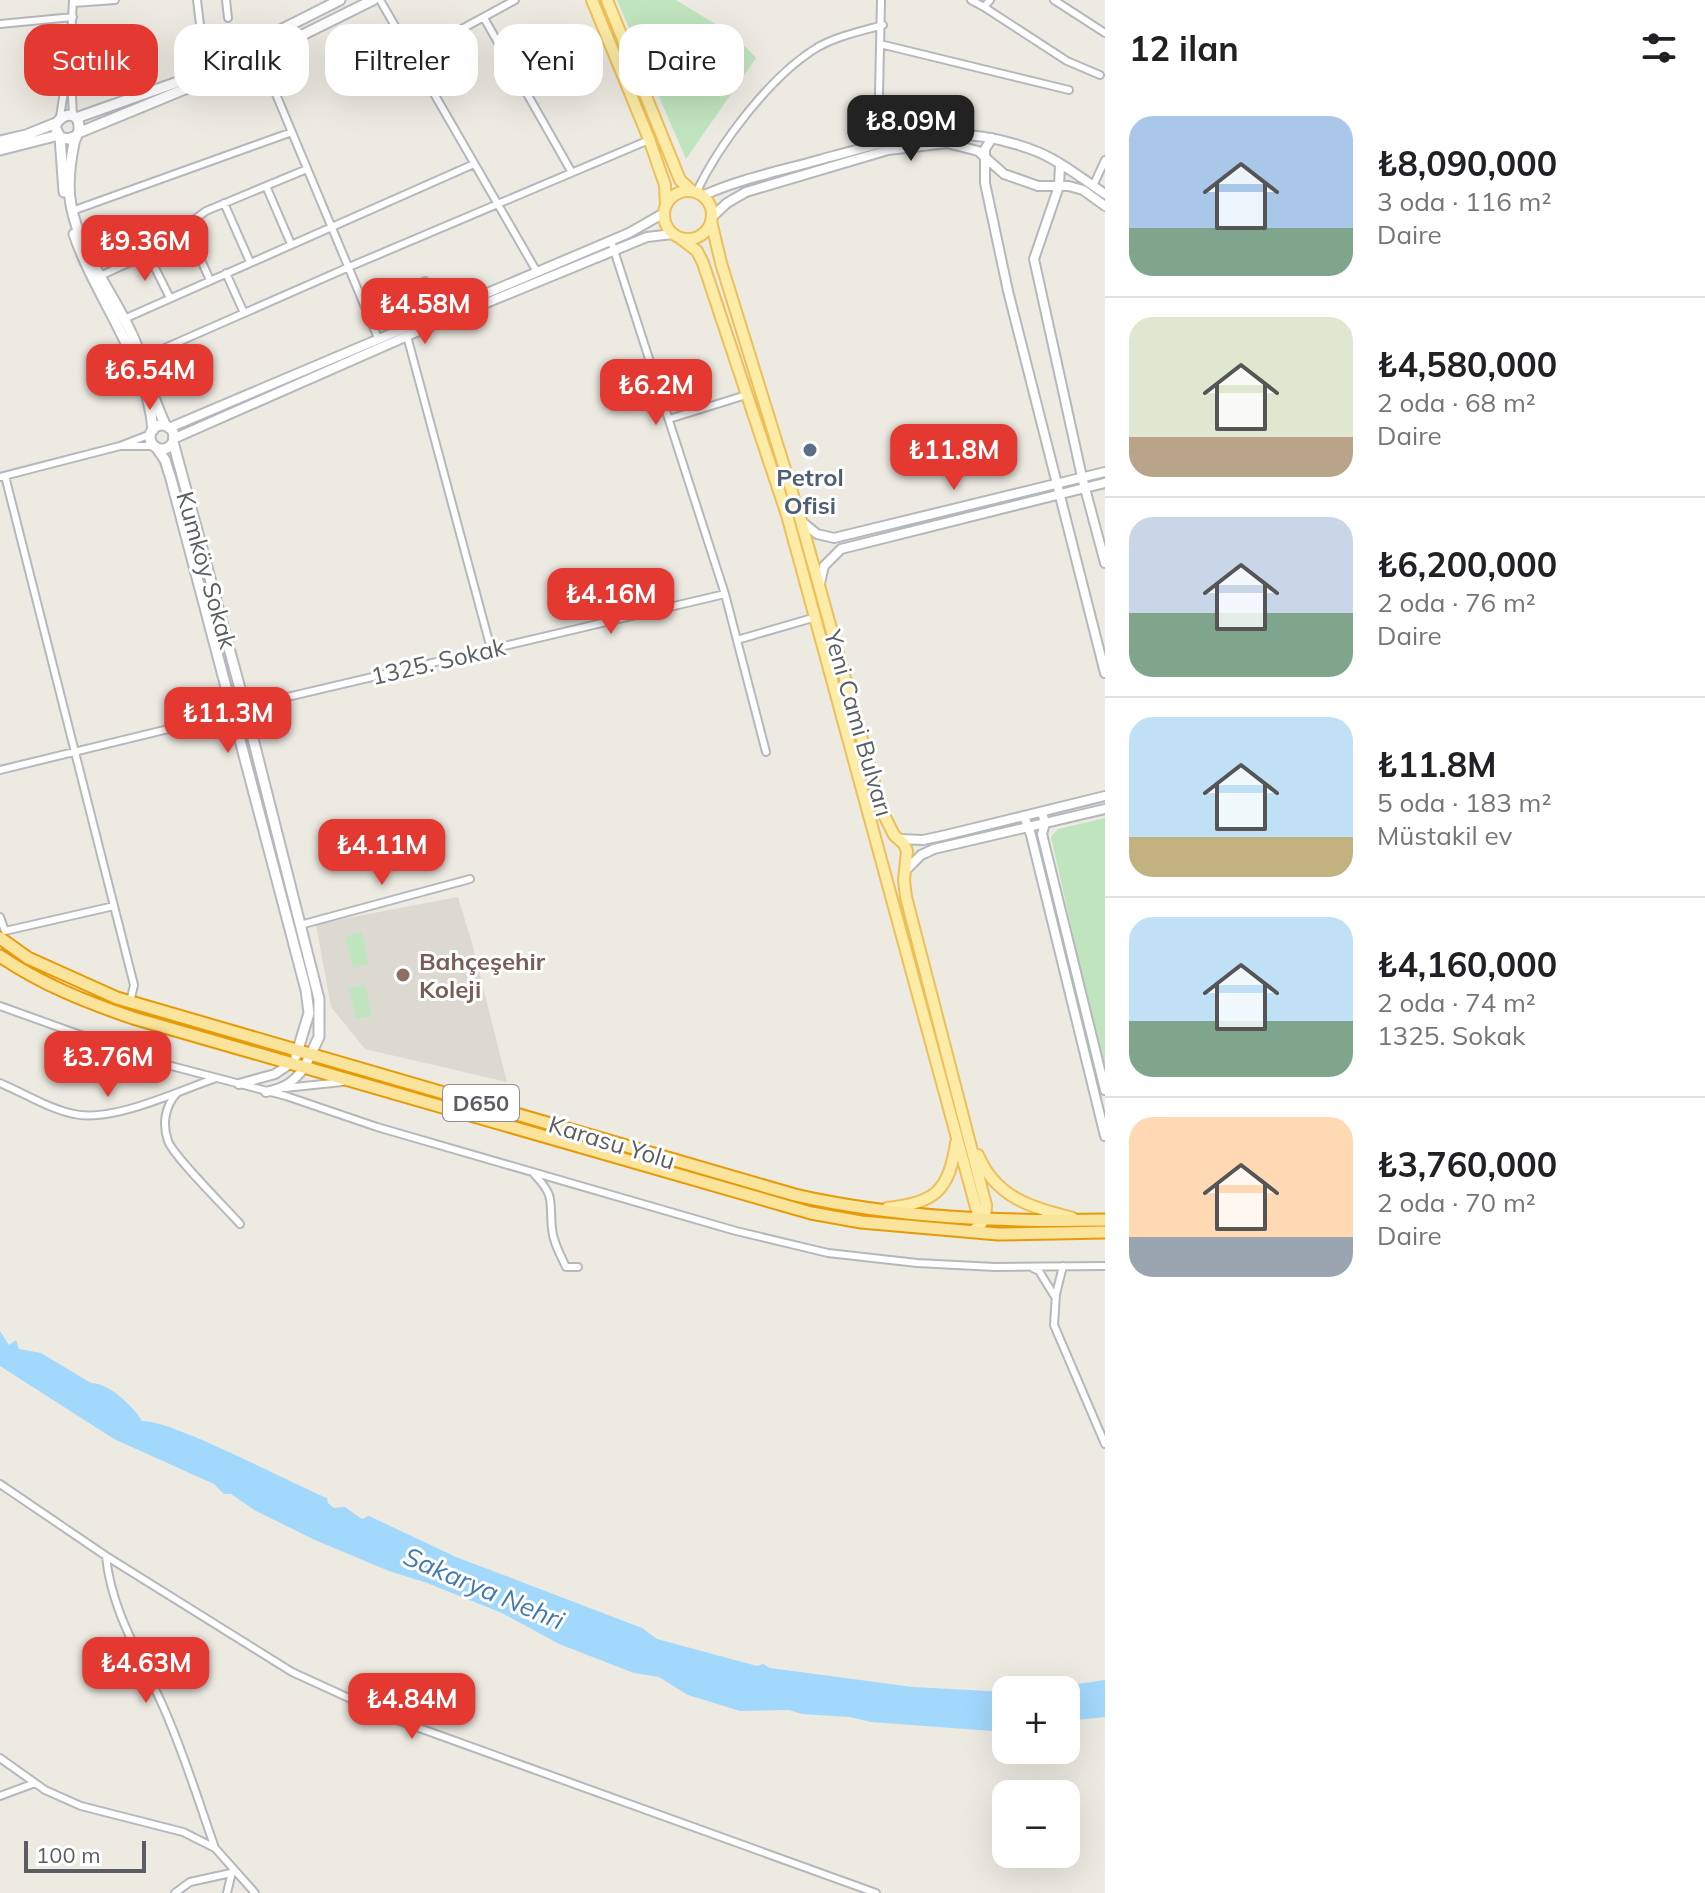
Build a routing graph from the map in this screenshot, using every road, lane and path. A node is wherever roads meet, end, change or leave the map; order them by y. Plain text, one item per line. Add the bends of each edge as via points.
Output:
1 (115, 0) edge
2 (197, 0) edge
3 (226, 0) edge
4 (340, 0) edge
5 (373, 0) edge
6 (380, 0) edge
7 (515, 0) edge
8 (592, 0) edge
9 (607, 0) edge
10 (881, 0) edge
11 (971, 0) edge
12 (990, 0) edge
13 (1054, 0) edge
14 (73, 1) edge
15 (984, 7) junction
16 (73, 17) junction
17 (228, 18) dead end
18 (484, 18) junction
19 (0, 24) edge
20 (72, 24) edge
21 (200, 24) edge
22 (286, 24) edge
23 (394, 24) edge
24 (473, 24) edge
25 (883, 25) junction
26 (309, 32) edge
27 (1105, 33) edge
28 (880, 44) junction
29 (1100, 75) dead end
30 (174, 83) edge
31 (1069, 90) dead end
32 (174, 94) edge
33 (63, 96) edge
34 (73, 96) edge
35 (277, 96) edge
36 (435, 96) edge
37 (74, 117) junction
38 (58, 120) junction
39 (292, 132) junction
40 (77, 134) junction
41 (60, 136) junction
42 (992, 138) junction
43 (649, 139) junction
44 (0, 141) edge
45 (884, 142) junction
46 (0, 150) edge
47 (984, 158) junction
48 (1105, 160) edge
49 (474, 164) junction
50 (1060, 165) junction
51 (307, 169) junction
52 (571, 171) junction
53 (266, 186) junction
54 (1059, 186) junction
55 (1093, 186) junction
56 (697, 193) junction
57 (1105, 194) edge
58 (224, 203) junction
59 (497, 203) junction
60 (1105, 206) edge
61 (665, 209) junction
62 (72, 211) junction
63 (711, 219) junction
64 (332, 226) junction
65 (186, 227) junction
66 (676, 236) junction
67 (611, 241) junction
68 (291, 244) junction
69 (615, 250) junction
70 (148, 254) junction
71 (250, 262) junction
72 (349, 267) junction
73 (537, 272) junction
74 (226, 273) junction
75 (100, 276) junction
76 (210, 280) junction
77 (425, 281) dead end
78 (170, 298) junction
79 (365, 307) junction
80 (244, 313) junction
81 (124, 319) junction
82 (407, 336) junction
83 (378, 338) junction
84 (142, 358) junction
85 (746, 395) junction
86 (669, 419) junction
87 (168, 427) junction
88 (152, 432) junction
89 (173, 441) junction
90 (120, 446) junction
91 (155, 447) junction
92 (1105, 472) edge
93 (2, 477) edge
94 (1082, 477) junction
95 (1057, 483) junction
96 (1105, 483) edge
97 (1086, 487) junction
98 (1061, 493) junction
99 (801, 521) junction
100 (1105, 563) edge
101 (820, 588) junction
102 (725, 594) junction
103 (816, 617) junction
104 (737, 640) junction
105 (491, 649) junction
106 (1105, 673) edge
107 (245, 707) junction
108 (234, 713) junction
109 (74, 752) junction
110 (766, 752) dead end
111 (0, 770) edge
112 (1105, 796) edge
113 (1105, 809) edge
114 (1042, 812) junction
115 (1024, 816) junction
116 (1045, 823) junction
117 (1027, 827) junction
118 (900, 839) junction
119 (883, 860) junction
120 (907, 869) junction
121 (470, 879) dead end
122 (114, 906) junction
123 (0, 917) edge
124 (301, 924) junction
125 (290, 927) junction
126 (4, 937) edge
127 (0, 956) edge
128 (130, 1002) junction
129 (0, 1006) edge
130 (298, 1052) junction
131 (312, 1055) junction
132 (290, 1064) junction
133 (304, 1068) junction
134 (216, 1078) junction
135 (352, 1082) junction
136 (0, 1083) edge
137 (239, 1084) junction
138 (282, 1089) junction
139 (179, 1090) junction
140 (1105, 1090) edge
141 (266, 1092) junction
142 (966, 1126) junction
143 (1105, 1136) edge
144 (957, 1137) junction
145 (532, 1171) junction
146 (871, 1210) junction
147 (981, 1220) junction
148 (1082, 1220) junction
149 (1105, 1220) edge
150 (240, 1224) dead end
151 (970, 1232) junction
152 (1105, 1232) edge
153 (998, 1234) junction
154 (1063, 1266) junction
155 (1105, 1266) edge
156 (578, 1267) dead end
157 (1030, 1267) junction
158 (1056, 1298) junction
159 (1105, 1444) edge
160 (0, 1484) edge
161 (106, 1556) junction
162 (142, 1663) junction
163 (89, 1680) dead end
164 (0, 1758) edge
165 (35, 1783) junction
166 (0, 1796) edge
167 (215, 1848) junction
168 (233, 1871) junction
169 (175, 1893) edge
170 (227, 1893) edge
171 (255, 1893) edge
172 (876, 1893) edge

1 - 14 street
2 - 21 street
3 - 17 street
4 - 22 main road
5 - 26 main road
6 - 23 street
7 - 18 street
8 - 43 main road
9 - 56 main road via 680,180
10 - 25 street
11 - 15 street
12 - 15 street
13 - 27 street
14 - 16 street
15 - 29 street via 1067,61
16 - 19 street
16 - 20 street
18 - 24 street
18 - 52 street
25 - 28 street
25 - 56 street via 817,48 777,81 735,129
28 - 31 street
28 - 45 street
30 - 37 main road
32 - 40 main road
33 - 38 street
34 - 37 street
35 - 39 street
36 - 49 street
37 - 38 main road
37 - 40 main road
38 - 41 main road
38 - 44 main road
39 - 51 street
39 - 62 street
40 - 41 main road
40 - 62 main road via 70,168
41 - 46 main road
41 - 88 main road via 65,198 75,237 130,354
42 - 45 street via 940,133
42 - 47 street
42 - 50 street
43 - 52 street
43 - 61 main road via 665,185
45 - 56 street
47 - 54 street via 1004,174 1038,186
47 - 63 street via 978,151 947,143 888,150 746,192
47 - 95 street via 1008,291
48 - 55 street
49 - 59 street
49 - 64 street
50 - 54 street
50 - 55 street
51 - 53 street
51 - 64 street
52 - 59 street
53 - 58 street
53 - 68 street
54 - 60 street via 1083,190
54 - 94 street via 1034,259
55 - 57 street
56 - 61 main road via 677,194
56 - 63 main road via 710,205
58 - 65 street
58 - 71 street
59 - 72 street
59 - 73 street
61 - 66 main road via 664,221
61 - 67 street
62 - 75 main road
63 - 66 main road via 709,228 696,238
63 - 99 main road, Yeni Cami Bulvarı
64 - 68 street
64 - 72 street
65 - 70 street
65 - 76 street
66 - 69 street via 647,237
66 - 85 main road, Yeni Cami Bulvarı via 697,251 703,263
67 - 69 street
67 - 73 street
68 - 71 street
69 - 82 street
69 - 86 street
70 - 75 street
70 - 78 street
71 - 74 street
72 - 79 street
72 - 80 street
73 - 83 street
74 - 76 street
74 - 80 street
75 - 81 main road
76 - 78 street
77 - 79 street
78 - 81 street
79 - 83 street
80 - 84 street
81 - 84 main road
82 - 89 street
82 - 105 street
83 - 87 street
84 - 87 main road
85 - 86 street
85 - 103 main road, Yeni Cami Bulvarı
86 - 102 street
87 - 88 main road
87 - 89 main road
88 - 90 street
88 - 91 main road
89 - 91 main road via 164,449
89 - 107 main road, Kumköy Sokak
90 - 91 street
90 - 93 street
91 - 108 main road, Kumköy Sokak via 171,479
92 - 94 street
93 - 109 street
94 - 95 street
94 - 97 street
95 - 98 street
95 - 99 street via 834,538 817,534
96 - 97 street
97 - 98 street
97 - 100 street
98 - 101 street via 841,549 824,566
98 - 106 street
99 - 101 main road, Yeni Cami Bulvarı
101 - 118 main road, Yeni Cami Bulvarı via 882,811
102 - 104 street
102 - 105 street, 1325. Sokak
103 - 104 street
103 - 119 main road, Yeni Cami Bulvarı
104 - 110 street
105 - 107 street, 1325. Sokak
107 - 124 main road, Kumköy Sokak
108 - 109 street
108 - 125 main road, Kumköy Sokak
109 - 111 street
109 - 122 street
112 - 114 street
113 - 116 street
114 - 115 street
114 - 116 street
115 - 117 street
115 - 118 street via 923,840
116 - 117 street
116 - 140 street via 1042,834
117 - 120 street via 934,849
117 - 143 street
118 - 119 main road via 887,839 881,847
118 - 120 main road, Yeni Cami Bulvarı via 907,851
119 - 120 main road via 896,871
119 - 144 main road, Yeni Cami Bulvarı
120 - 142 main road, Yeni Cami Bulvarı via 906,897
121 - 124 street
122 - 126 street via 18,928
122 - 128 street via 134,985
123 - 126 street
124 - 125 street
124 - 131 main road, Kumköy Sokak via 321,1017
125 - 130 main road, Kumköy Sokak via 309,1005
126 - 128 highway, Karasu Yolu / D650 via 28,958
127 - 132 highway via 79,999
128 - 130 highway, Karasu Yolu / D650
129 - 134 street
130 - 131 highway, Karasu Yolu / D650
130 - 132 main road, Kumköy Sokak
131 - 133 main road, Kumköy Sokak
131 - 146 highway, Karasu Yolu / D650 via 746,1182
132 - 133 highway
132 - 137 street
133 - 135 highway
133 - 138 street
134 - 137 street
134 - 139 street
135 - 138 street
135 - 151 highway via 811,1213
136 - 139 street via 72,1114 92,1117
137 - 141 street
138 - 141 street
139 - 150 street via 164,1123 169,1144
141 - 145 street
142 - 147 main road, Yeni Cami Bulvarı via 986,1205
142 - 148 main road via 984,1170 1014,1200
144 - 146 main road via 948,1177 929,1198 915,1205
144 - 147 main road, Yeni Cami Bulvarı
145 - 156 street via 547,1187 554,1241 566,1267
145 - 157 street via 828,1253
146 - 147 highway, Karasu Yolu / D650
147 - 148 highway, Karasu Yolu / D650
147 - 151 main road
147 - 153 main road, D650
148 - 149 highway, Karasu Yolu / D650
151 - 153 highway, D650
152 - 153 highway, D650
154 - 155 street
154 - 157 street
154 - 158 street
157 - 158 street via 1039,1271
158 - 159 street via 1054,1325
160 - 161 street
161 - 162 street via 109,1584
161 - 172 street via 292,1672 397,1720
162 - 163 street
162 - 167 street
164 - 165 street
165 - 166 street
165 - 167 street via 81,1806 183,1832
167 - 168 street
168 - 169 street via 190,1882
168 - 170 street
168 - 171 street

